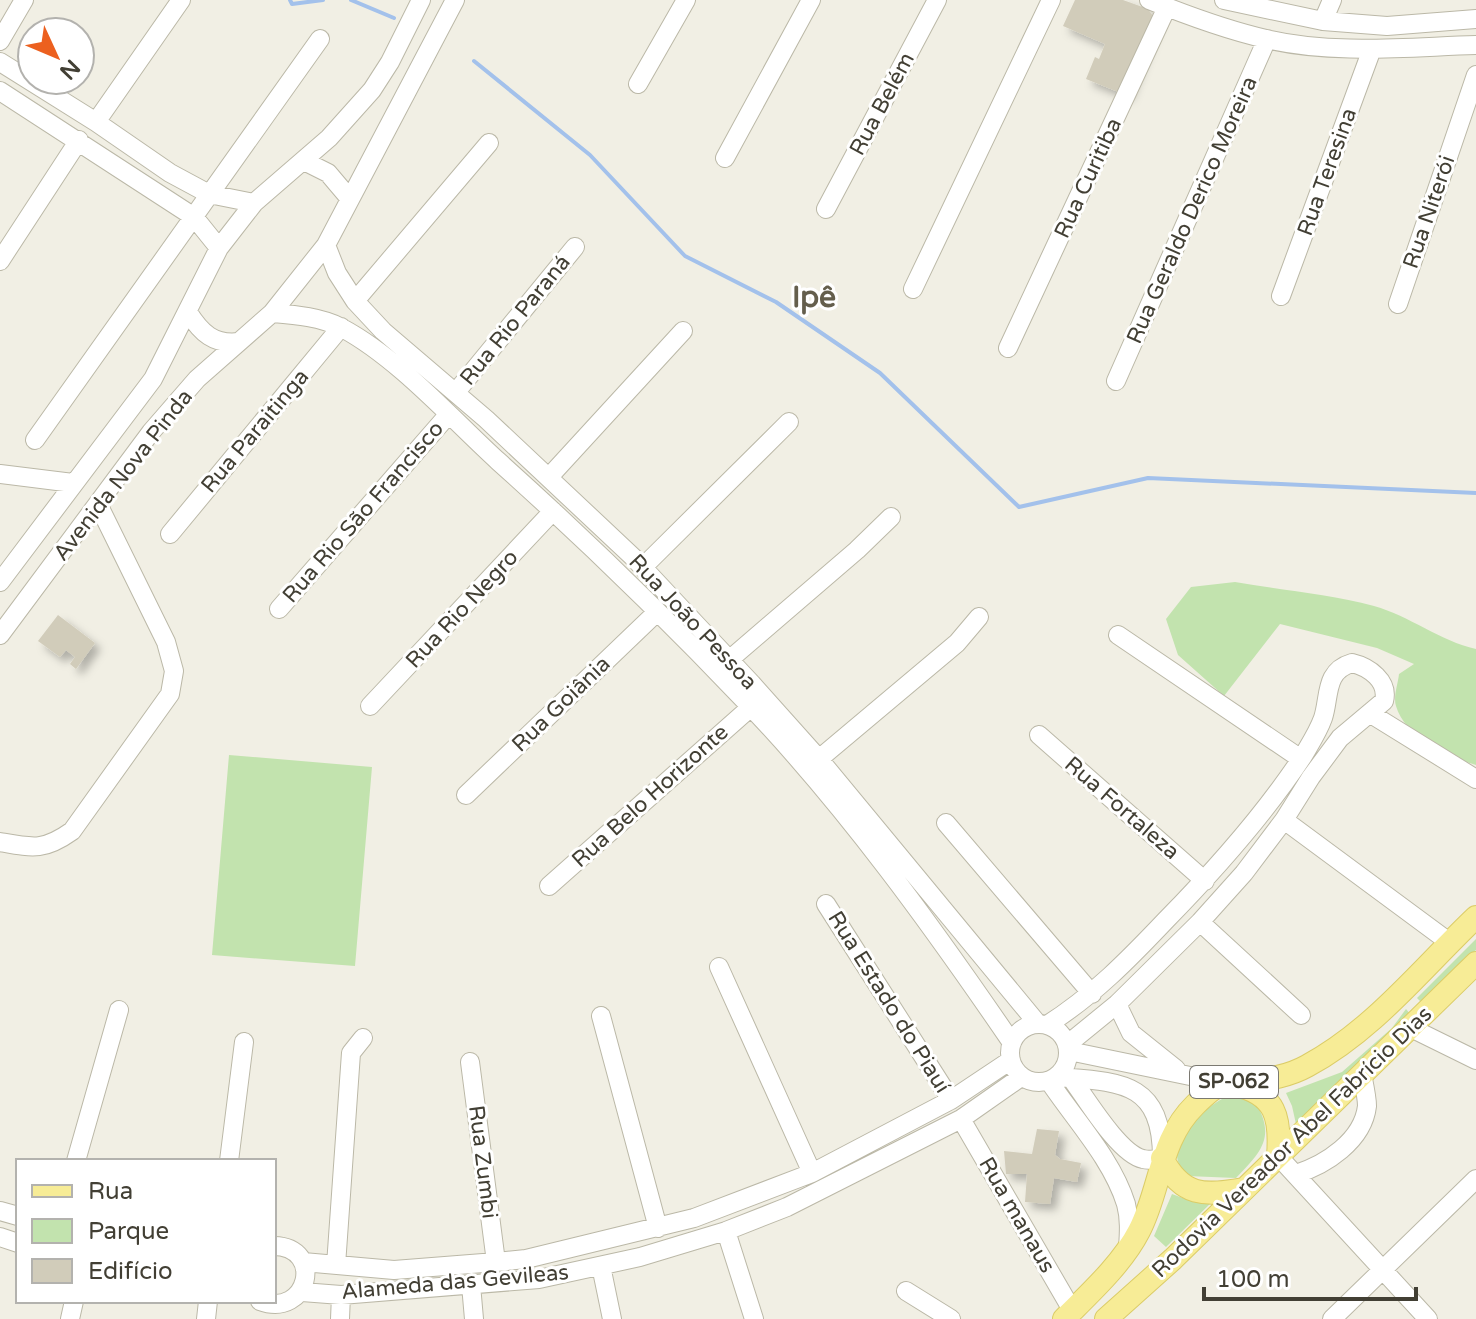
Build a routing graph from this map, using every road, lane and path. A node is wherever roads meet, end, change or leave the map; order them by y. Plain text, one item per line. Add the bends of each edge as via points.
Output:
1 (24, 0) edge
2 (181, 0) edge
3 (455, 0) edge
4 (686, 0) edge
5 (811, 0) edge
6 (937, 0) edge
7 (1051, 0) edge
8 (1149, 0) edge
9 (1224, 0) edge
10 (1332, 0) edge
11 (419, 1) edge
12 (1167, 7) junction
13 (1476, 19) edge
14 (1323, 21) junction
15 (320, 39) dead end
16 (1267, 39) junction
17 (0, 41) edge
18 (1476, 45) edge
19 (1372, 49) junction
20 (0, 62) edge
21 (1476, 75) edge
22 (638, 84) dead end
23 (0, 91) edge
24 (96, 122) junction
25 (79, 140) junction
26 (489, 143) dead end
27 (725, 158) dead end
28 (304, 161) junction
29 (209, 194) junction
30 (350, 199) junction
31 (254, 203) junction
32 (826, 209) dead end
33 (194, 217) junction
34 (326, 245) junction
35 (575, 247) dead end
36 (219, 248) junction
37 (0, 261) edge
38 (913, 289) dead end
39 (1281, 296) dead end
40 (355, 301) junction
41 (1398, 304) dead end
42 (188, 312) junction
43 (272, 313) junction
44 (341, 327) junction
45 (683, 331) dead end
46 (239, 342) junction
47 (1008, 348) dead end
48 (1116, 381) dead end
49 (456, 392) junction
50 (448, 415) junction
51 (789, 422) dead end
52 (35, 440) dead end
53 (0, 474) edge
54 (549, 477) junction
55 (73, 483) junction
56 (98, 504) junction
57 (553, 511) junction
58 (891, 517) dead end
59 (170, 534) dead end
60 (643, 567) junction
61 (0, 582) edge
62 (279, 609) dead end
63 (657, 612) junction
64 (979, 617) dead end
65 (0, 635) edge
66 (1118, 635) dead end
67 (729, 660) junction
68 (370, 706) dead end
69 (751, 707) junction
70 (1371, 714) junction
71 (1039, 735) dead end
72 (819, 759) junction
73 (1301, 759) junction
74 (1476, 779) edge
75 (466, 795) dead end
76 (1284, 820) junction
77 (946, 823) dead end
78 (0, 842) edge
79 (1205, 881) junction
80 (549, 886) dead end
81 (826, 904) dead end
82 (1476, 917) edge
83 (1200, 922) junction
84 (1449, 942) junction
85 (1476, 963) edge
86 (719, 967) dead end
87 (1092, 994) junction
88 (1117, 1004) junction
89 (119, 1010) dead end
90 (1301, 1015) dead end
91 (601, 1016) dead end
92 (1043, 1024) junction
93 (1411, 1028) junction
94 (363, 1038) dead end
95 (244, 1042) dead end
96 (1068, 1048) junction
97 (1011, 1052) junction
98 (1476, 1060) edge
99 (470, 1062) dead end
100 (1362, 1074) junction
101 (1185, 1075) junction
102 (1021, 1077) junction
103 (1059, 1079) junction
104 (1224, 1083) junction
105 (951, 1100) junction
106 (961, 1119) junction
107 (1278, 1156) junction
108 (1162, 1158) junction
109 (77, 1159) edge
110 (229, 1159) edge
111 (812, 1173) junction
112 (1296, 1174) junction
113 (1476, 1179) edge
114 (1244, 1189) junction
115 (658, 1228) junction
116 (726, 1231) junction
117 (276, 1246) edge
118 (1127, 1251) junction
119 (303, 1262) junction
120 (496, 1262) junction
121 (336, 1265) junction
122 (601, 1266) junction
123 (1383, 1269) junction
124 (471, 1285) junction
125 (906, 1291) dead end
126 (302, 1292) junction
127 (341, 1295) junction
128 (267, 1303) edge
129 (1068, 1315) edge
130 (340, 1319) edge
131 (474, 1319) edge
132 (612, 1319) edge
133 (754, 1319) edge
134 (951, 1319) edge
135 (1106, 1319) edge
136 (1332, 1319) edge
137 (1428, 1319) edge

1 - 17 street
2 - 24 street
3 - 30 street, Avenida Nova Pinda
4 - 22 street
5 - 27 street
6 - 32 street, Rua Belém
7 - 38 street
8 - 12 street
9 - 14 street
10 - 14 street
11 - 28 street, Avenida Nova Pinda via 372,90
12 - 16 street
12 - 47 street, Rua Curitiba
13 - 14 street via 1387,26
15 - 29 street
16 - 19 street
16 - 48 street, Rua Geraldo Derico Moreira
18 - 19 street
19 - 39 street, Rua Teresina
20 - 24 street
21 - 41 street, Rua Niterói
23 - 25 street
24 - 29 street
25 - 33 street
25 - 37 street
26 - 40 street
28 - 30 street via 328,173
28 - 31 street, Avenida Nova Pinda
29 - 31 street
29 - 33 street
30 - 34 street, Avenida Nova Pinda
31 - 36 street, Avenida Nova Pinda
33 - 36 street
33 - 52 street
34 - 40 street, Rua João Pessoa
34 - 43 street, Avenida Nova Pinda
35 - 49 street, Rua Rio Paraná
36 - 42 street, Avenida Nova Pinda
40 - 49 street, Rua João Pessoa
42 - 46 street via 217,342
42 - 55 street, Avenida Nova Pinda via 153,379
43 - 44 street, Rua João Pessoa
43 - 46 street, Avenida Nova Pinda
44 - 50 street, Rua João Pessoa via 379,352
44 - 59 street, Rua Paraitinga
45 - 54 street
46 - 56 street, Avenida Nova Pinda via 197,379
49 - 54 street, Rua João Pessoa
50 - 57 street, Rua João Pessoa
50 - 62 street, Rua Rio São Francisco
51 - 60 street
53 - 55 street
54 - 60 street, Rua João Pessoa
55 - 61 street, Avenida Nova Pinda
56 - 65 street, Avenida Nova Pinda
56 - 78 street via 166,642 174,671 170,694 72,831 53,844 33,848
57 - 63 street, Rua João Pessoa
57 - 68 street, Rua Rio Negro
58 - 67 street
60 - 67 street, Rua João Pessoa
63 - 69 street, Rua João Pessoa
63 - 75 street, Rua Goiânia
64 - 72 street via 957,643
66 - 73 street
67 - 72 street, Rua João Pessoa
69 - 80 street, Rua Belo Horizonte
69 - 97 street, Rua João Pessoa via 941,940
70 - 73 street, Alameda das Gevileas via 1384,701 1384,686 1362,665 1343,665 1329,682 1324,714
70 - 74 street
70 - 76 street via 1340,738
71 - 79 street, Rua Fortaleza
72 - 92 street, Rua João Pessoa
73 - 79 street, Alameda das Gevileas
76 - 83 street
76 - 84 street
77 - 87 street
79 - 87 street, Alameda das Gevileas
81 - 105 street, Rua Estado do Piauí
82 - 84 main road, Rodovia Vereador Abel Fabrício Dias / SP-062
83 - 88 street
83 - 90 street
84 - 104 main road, Rodovia Vereador Abel Fabrício Dias / SP-062 via 1336,1049 1275,1079
85 - 93 main road, Rodovia Vereador Abel Fabrício Dias
86 - 111 street
87 - 92 street, Alameda das Gevileas
88 - 96 street
88 - 101 street via 1131,1033
89 - 109 street
91 - 115 street
92 - 96 street via 1056,1029
92 - 97 street, Alameda das Gevileas via 1022,1030
93 - 98 street
93 - 100 main road, Rodovia Vereador Abel Fabrício Dias
94 - 121 street via 351,1053
95 - 110 street
96 - 101 street
96 - 103 street
97 - 102 street
97 - 105 street, Alameda das Gevileas
99 - 120 street, Rua Zumbi
100 - 107 main road, Rodovia Vereador Abel Fabrício Dias
100 - 112 street via 1367,1107 1357,1131 1318,1167
101 - 104 street
102 - 103 street via 1040,1083
102 - 106 street, Alameda das Gevileas
103 - 108 street via 1139,1158
103 - 108 street via 1119,1083 1144,1096 1160,1125
103 - 118 street via 1118,1185 1130,1226
104 - 107 main road, SP-062 via 1261,1094 1275,1110
104 - 108 main road, Rodovia Vereador Abel Fabrício Dias / SP-062 via 1182,1118
105 - 111 street, Alameda das Gevileas
106 - 116 street, Alameda das Gevileas via 787,1207
106 - 129 street, Rua manaus
107 - 112 street
107 - 114 main road, Rodovia Vereador Abel Fabrício Dias
108 - 114 main road via 1185,1188 1205,1194
108 - 118 main road, Rodovia Vereador Abel Fabrício Dias / SP-062 via 1153,1198
111 - 115 street, Alameda das Gevileas
112 - 123 street
113 - 123 street
114 - 135 main road, Rodovia Vereador Abel Fabrício Dias
115 - 120 street, Alameda das Gevileas
116 - 122 street, Alameda das Gevileas
116 - 133 street
117 - 119 street via 290,1249
118 - 129 main road, Rodovia Vereador Abel Fabrício Dias / SP-062
119 - 121 street, Alameda das Gevileas
119 - 126 street
120 - 121 street, Alameda das Gevileas via 394,1270
122 - 124 street, Alameda das Gevileas
122 - 132 street
123 - 136 street
123 - 137 street
124 - 127 street, Alameda das Gevileas
124 - 131 street
125 - 134 street
126 - 127 street, Alameda das Gevileas
126 - 128 street, Alameda das Gevileas via 287,1304
127 - 130 street

